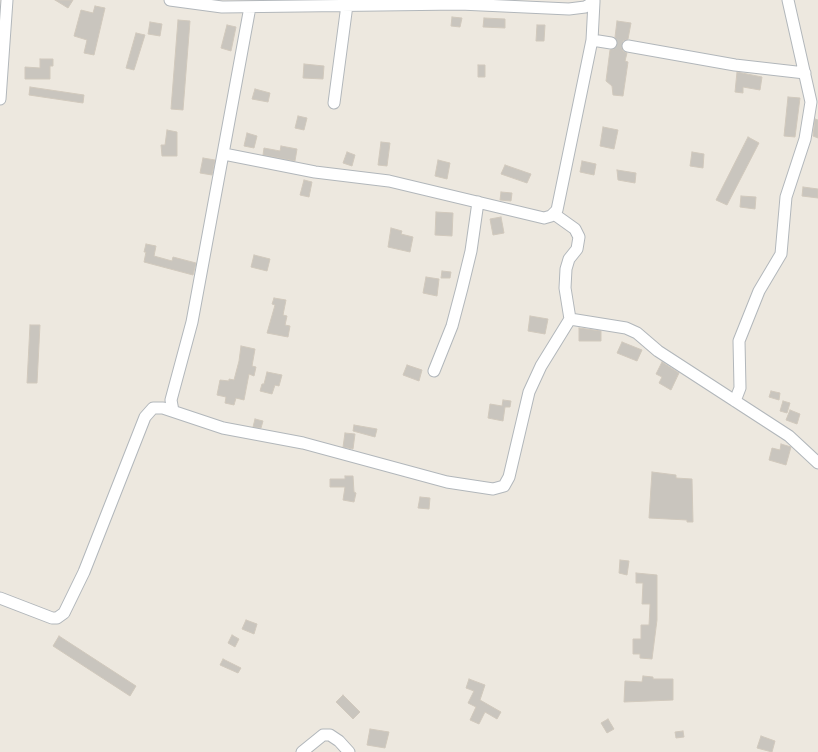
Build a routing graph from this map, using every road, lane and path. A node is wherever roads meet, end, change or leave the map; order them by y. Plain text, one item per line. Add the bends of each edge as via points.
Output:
1 (7, 0) edge
2 (170, 0) edge
3 (788, 0) edge
4 (594, 1) edge
5 (460, 2) edge
6 (273, 3) edge
7 (347, 5) junction
8 (250, 7) junction
9 (592, 40) junction
10 (611, 43) tunnel mouth
11 (628, 46) tunnel mouth
12 (805, 73) junction
13 (0, 99) edge
14 (815, 102) edge
15 (334, 103) dead end
16 (224, 154) junction
17 (478, 202) junction
18 (554, 214) junction
19 (570, 319) junction
20 (434, 371) dead end
21 (735, 401) junction
22 (173, 411) junction
23 (818, 463) edge
24 (0, 598) edge
25 (303, 751) edge
26 (349, 752) edge

1 - 13 street
2 - 8 street via 222,7
3 - 12 street
4 - 5 street via 585,7 569,9
4 - 9 street
5 - 7 street
6 - 7 street
6 - 8 street
7 - 15 street
8 - 16 street
9 - 10 street
9 - 18 street via 557,210
11 - 12 street via 735,65
12 - 14 street
14 - 21 street via 786,197 781,254 760,291 739,341 740,388
16 - 17 street via 315,172 389,181
16 - 22 street via 192,322 171,400
17 - 18 street via 544,218
17 - 20 street via 471,251 462,288 452,326
18 - 19 street via 575,229 580,237 577,249 569,259 566,269 565,288
19 - 21 street via 626,328 637,333 658,351
19 - 22 street via 533,380 509,477 504,486 499,488 439,481 303,443 223,428
21 - 23 street via 789,436
22 - 24 street via 153,408 145,417 84,572 61,616 52,618
25 - 26 street via 322,735 330,735 339,740

